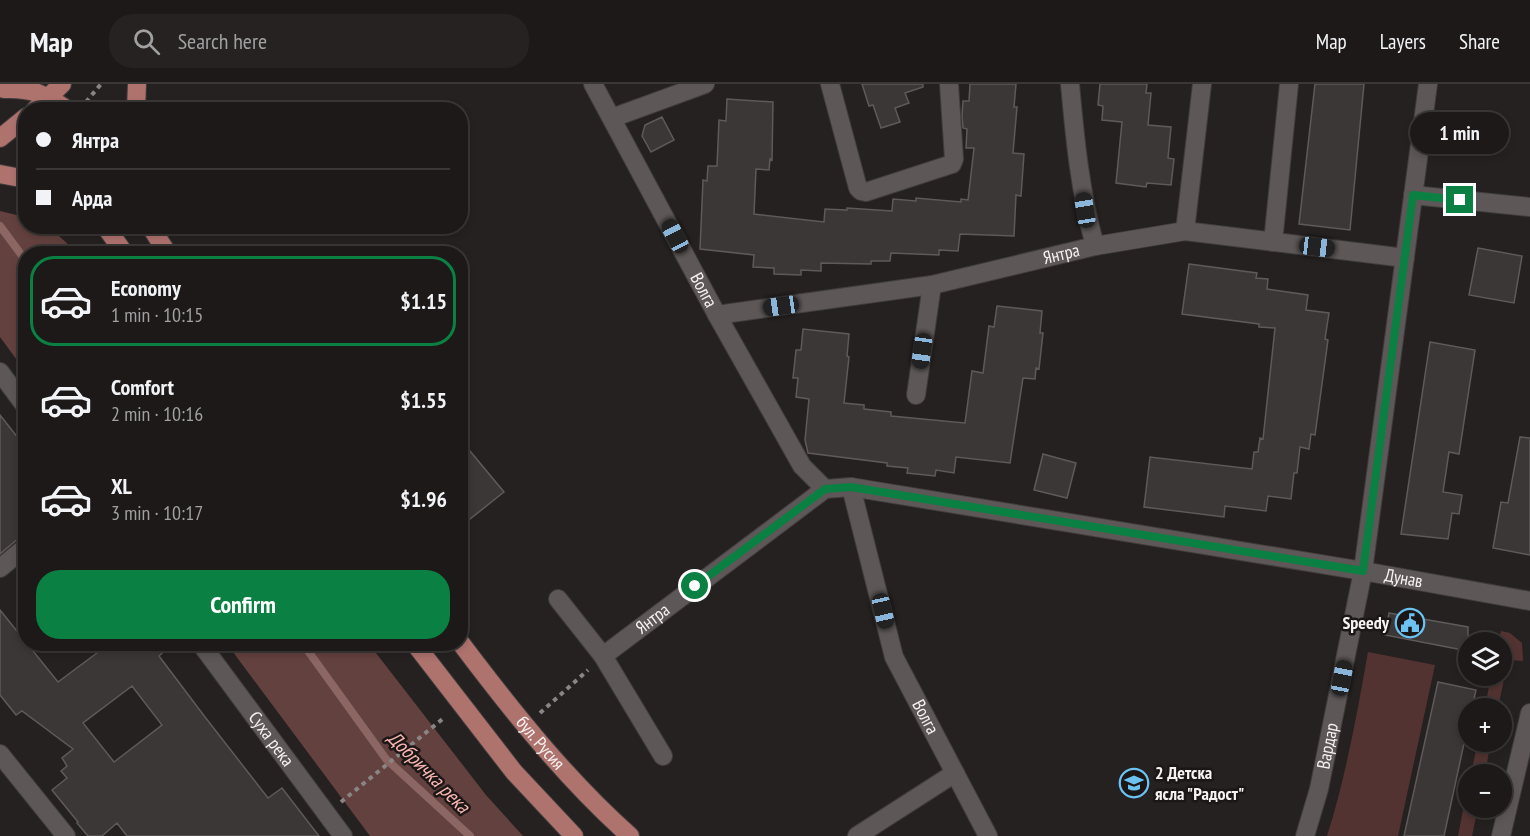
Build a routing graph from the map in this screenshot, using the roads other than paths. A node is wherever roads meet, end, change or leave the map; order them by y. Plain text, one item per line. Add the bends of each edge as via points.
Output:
1 (62, 84) edge
2 (137, 84) edge
3 (593, 84) edge
4 (705, 84) edge
5 (830, 84) edge
6 (949, 84) edge
7 (1070, 84) edge
8 (1202, 84) edge
9 (1289, 84) edge
10 (1428, 84) edge
11 (13, 87) edge
12 (22, 102) edge
13 (39, 102) edge
14 (44, 102) edge
15 (136, 102) edge
16 (612, 118) junction
17 (18, 123) edge
18 (0, 138) edge
19 (1413, 195) junction
20 (1530, 207) edge
21 (1185, 231) junction
22 (1273, 242) junction
23 (1095, 246) junction
24 (1405, 258) junction
25 (932, 285) junction
26 (717, 315) junction
27 (0, 372) edge
28 (916, 395) dead end
29 (18, 396) edge
30 (851, 487) junction
31 (825, 489) junction
32 (18, 553) edge
33 (0, 568) edge
34 (1363, 571) junction
35 (558, 599) dead end
36 (1530, 601) edge
37 (206, 651) edge
38 (421, 651) edge
39 (467, 651) edge
40 (603, 656) junction
41 (1530, 713) edge
42 (0, 754) edge
43 (663, 756) dead end
44 (954, 773) junction
45 (66, 836) edge
46 (343, 836) edge
47 (574, 836) edge
48 (630, 836) edge
49 (857, 836) edge
50 (988, 836) edge
51 (1305, 836) edge
52 (1501, 836) edge

1 - 14 main road
2 - 15 main road
3 - 16 street, Волга
4 - 16 street
5 - 6 street via 858,188 866,192 952,164
7 - 23 street via 1076,157
8 - 21 street
9 - 22 street
10 - 19 street, Вардар
11 - 12 main road
11 - 13 main road
16 - 26 street, Волга
17 - 18 main road
19 - 20 street
19 - 24 street, Вардар
21 - 22 street, Янтра
21 - 23 street, Янтра
22 - 24 street, Янтра
23 - 25 street, Янтра
24 - 34 street, Вардар
25 - 26 street, Янтра
25 - 28 street
26 - 31 street, Волга via 802,466
27 - 29 street
30 - 31 street
30 - 34 street, Дунав
30 - 44 street, Волга via 894,657
31 - 40 street, Янтра
32 - 33 street
34 - 36 street, Дунав
34 - 51 street, Вардар via 1319,789
35 - 40 street
37 - 46 street, Суха река
38 - 47 main road, бул. Русия via 514,771
39 - 48 main road, бул. Русия via 595,805
40 - 43 street
41 - 52 street
42 - 45 street
44 - 49 street
44 - 50 street, Волга

